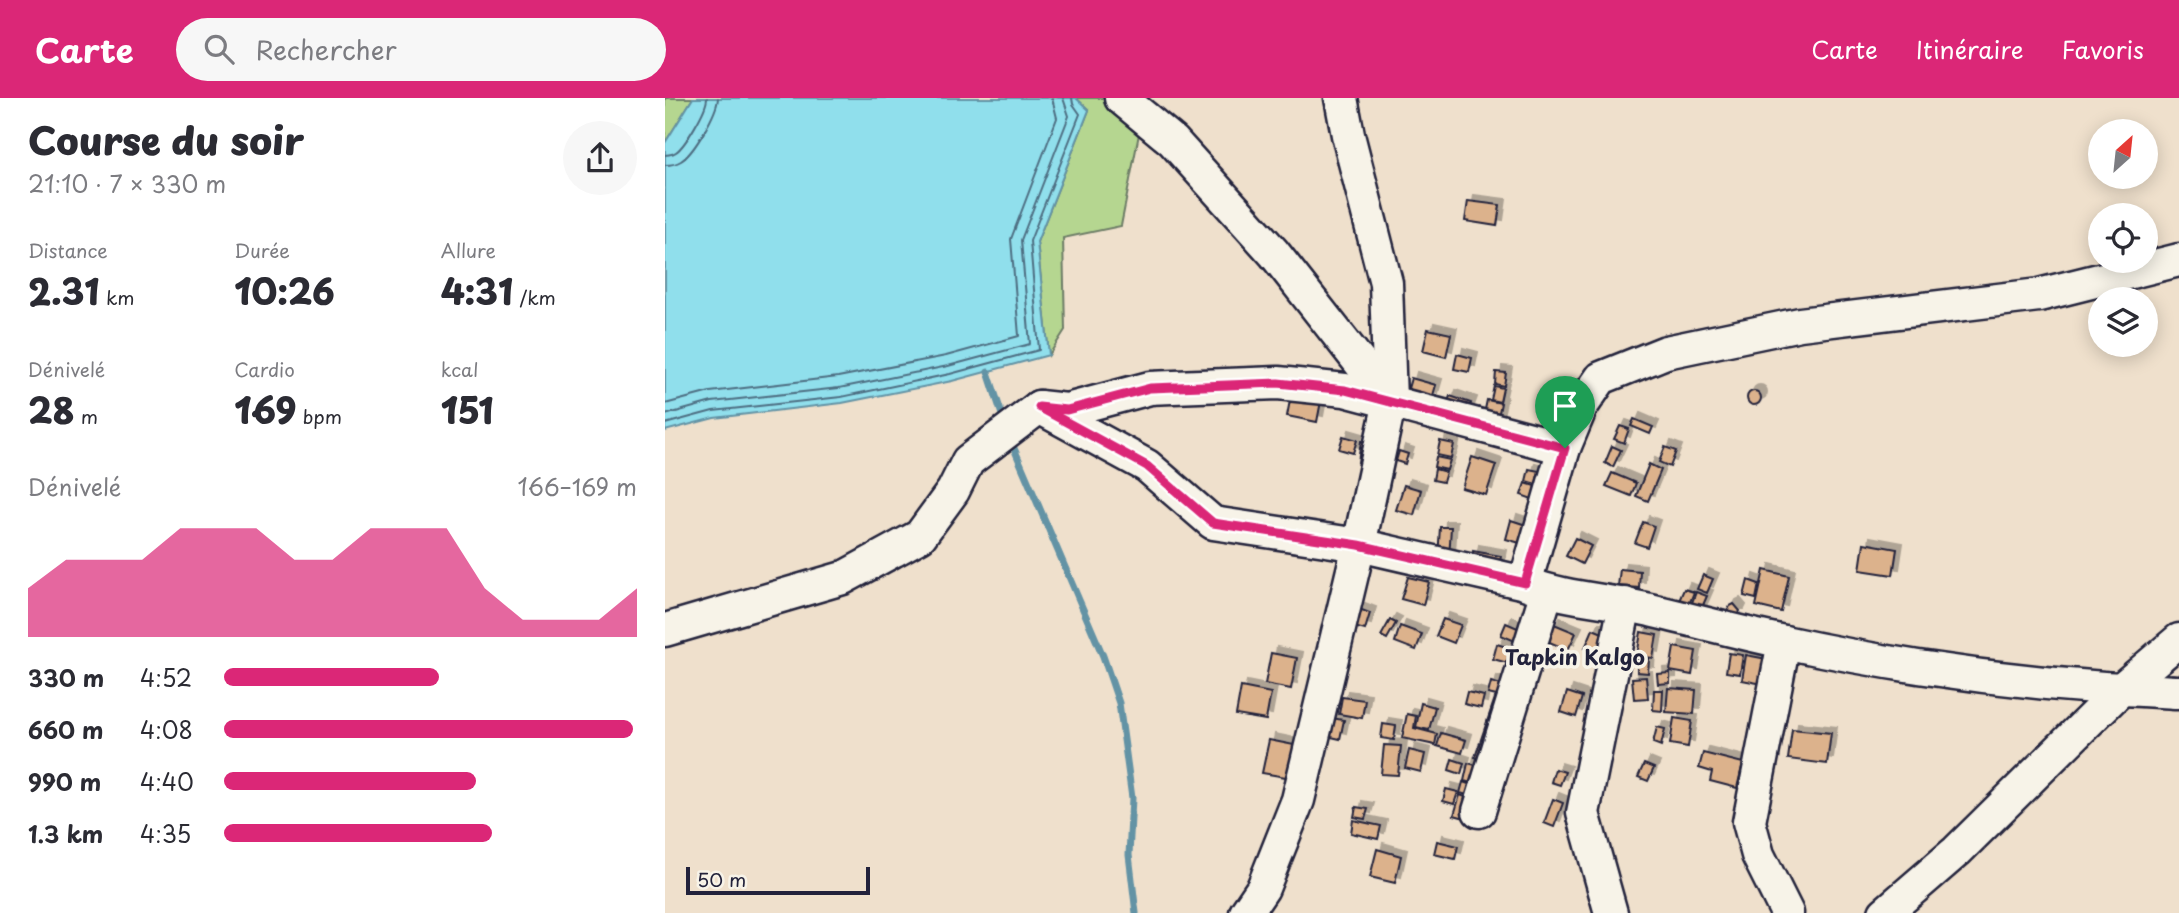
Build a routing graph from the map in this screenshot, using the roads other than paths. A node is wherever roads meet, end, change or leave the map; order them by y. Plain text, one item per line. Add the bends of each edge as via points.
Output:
1 (1121, 98) edge
2 (1341, 98) edge
3 (2179, 260) edge
4 (1391, 401) junction
5 (1039, 407) junction
6 (1565, 448) junction
7 (1359, 545) junction
8 (1536, 587) junction
9 (1625, 604) junction
10 (665, 630) edge
11 (2179, 640) edge
12 (1784, 642) junction
13 (2120, 690) junction
14 (2179, 692) edge
15 (1479, 811) dead end
16 (1246, 913) edge
17 (1611, 913) edge
18 (1787, 913) edge
19 (1885, 913) edge

1 - 4 street via 1173,141 1274,253
2 - 4 street via 1386,282
3 - 6 street via 2039,295 1800,324 1666,352 1601,378 1581,407
4 - 5 street via 1345,390 1278,383 1150,388 1067,410
4 - 6 street
4 - 7 street
5 - 7 street via 1147,466 1213,523
5 - 10 street via 968,461 953,491 920,536 843,578
6 - 8 street
7 - 8 street
7 - 16 street via 1298,800 1263,888
8 - 9 street
8 - 15 street
9 - 12 street
9 - 17 street via 1583,813
11 - 13 street
12 - 13 street via 1935,669
12 - 18 street via 1748,822 1758,855
13 - 14 street
13 - 19 street via 1957,851

